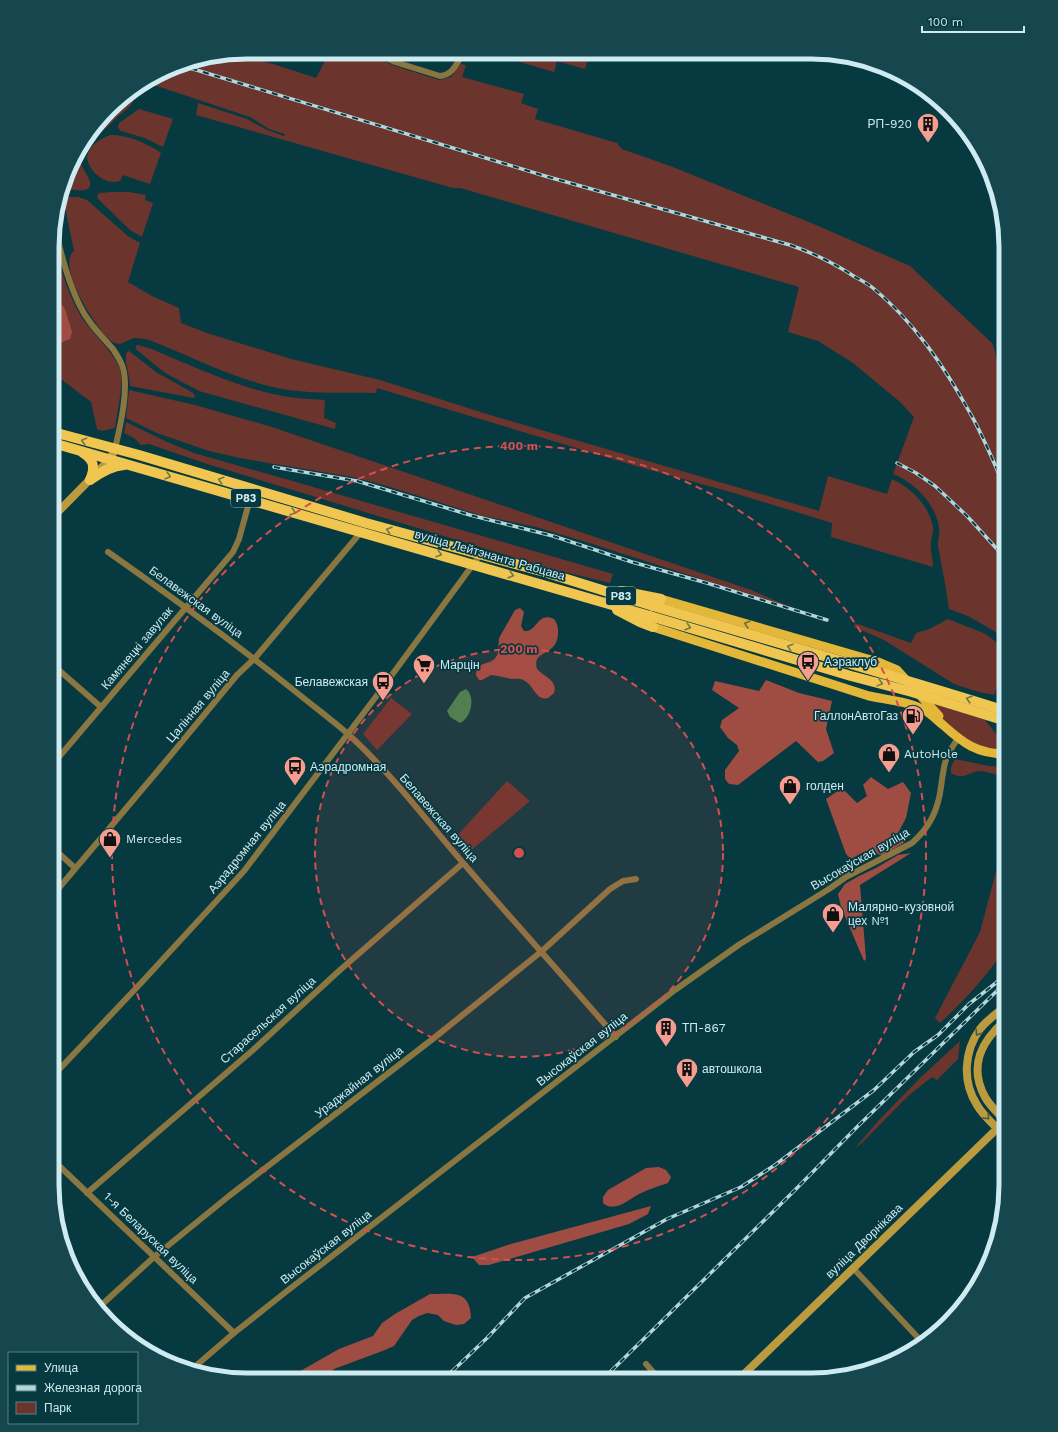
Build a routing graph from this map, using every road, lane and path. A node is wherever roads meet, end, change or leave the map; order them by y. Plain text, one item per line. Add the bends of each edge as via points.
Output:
1 (389, 59) edge
2 (459, 59) edge
3 (59, 244) edge
4 (59, 434) edge
5 (59, 445) edge
6 (115, 449) junction
7 (80, 451) junction
8 (110, 459) junction
9 (130, 465) junction
10 (90, 480) junction
11 (250, 499) junction
12 (59, 511) edge
13 (361, 532) junction
14 (108, 552) dead end
15 (480, 555) junction
16 (474, 564) junction
17 (590, 585) junction
18 (661, 599) joint
19 (601, 600) junction
20 (186, 607) junction
21 (652, 611) junction
22 (652, 627) joint
23 (839, 650) junction
24 (255, 658) junction
25 (878, 662) junction
26 (59, 670) edge
27 (828, 682) junction
28 (869, 696) junction
29 (101, 707) junction
30 (999, 709) edge
31 (999, 719) edge
32 (347, 734) junction
33 (958, 738) junction
34 (999, 754) edge
35 (59, 757) edge
36 (59, 853) edge
37 (463, 863) junction
38 (75, 868) junction
39 (636, 879) dead end
40 (59, 887) edge
41 (542, 951) junction
42 (999, 1012) edge
43 (999, 1026) edge
44 (616, 1037) junction
45 (59, 1070) edge
46 (999, 1113) edge
47 (997, 1128) joint
48 (59, 1166) edge
49 (87, 1192) junction
50 (154, 1257) junction
51 (853, 1268) junction
52 (102, 1304) edge
53 (234, 1333) junction
54 (919, 1338) edge
55 (646, 1364) dead end
56 (196, 1366) edge
57 (654, 1373) edge
58 (745, 1373) edge

1 - 2 street via 436,75 451,72
3 - 6 street via 69,281 80,307 123,367 122,418
6 -> 4 highway, вуліца Лейтэнанта Рабцава / Р83
5 - 7 highway, вуліца Лейтэнанта Рабцава / Р83
6 - 8 main road
15 -> 6 highway, вуліца Лейтэнанта Рабцава / Р83
7 - 8 highway, вуліца Лейтэнанта Рабцава / Р83
7 - 10 highway via 93,463 94,472
8 - 9 highway, вуліца Лейтэнанта Рабцава / Р83
8 - 10 main road
9 - 10 highway via 102,471
9 -> 11 highway, вуліца Лейтэнанта Рабцава / Р83
10 - 12 main road
11 -> 13 highway, вуліца Лейтэнанта Рабцава / Р83
11 - 20 street, Камянецкі завулак via 239,538 232,552
13 -> 16 highway, вуліца Лейтэнанта Рабцава / Р83
13 - 24 street, Цалінная вуліца
14 - 20 street, Белавежская вуліца
15 - 16 street, Аэрадромная вуліца
15 - 17 highway, вуліца Лейтэнанта Рабцава / Р83
16 -> 19 highway, вуліца Лейтэнанта Рабцава / Р83
16 - 32 street, Аэрадромная вуліца
17 - 18 highway
17 - 21 highway, вуліца Лейтэнанта Рабцава / Р83
23 -> 18 main road
19 - 21 highway, вуліца Лейтэнанта Рабцава / Р83
19 - 22 highway
20 - 24 street, Белавежская вуліца
20 - 29 street, Камянецкі завулак
30 -> 21 highway, вуліца Лейтэнанта Рабцава / Р83, bridge via 915,682
21 -> 31 highway, вуліца Лейтэнанта Рабцава / Р83, bridge via 851,676
22 - 27 main road
23 - 25 main road
23 - 27 main road via 848,660 848,670 840,680
24 - 32 street, Белавежская вуліца
24 - 38 street, Цалінная вуліца via 236,675
25 - 28 main road via 866,664 860,670 857,679 858,686
25 - 33 main road via 897,670
26 - 29 street
27 - 28 main road
28 - 33 main road via 898,701 926,711
29 - 35 street, Камянецкі завулак
32 - 37 street, Белавежская вуліца via 385,772
32 - 45 street, Аэрадромная вуліца via 244,871
33 - 34 main road via 982,751
33 - 44 street, Высокаўская вуліца via 946,758 938,806 921,835 903,848 846,877 740,944 675,990
36 - 38 street
37 - 41 street, Белавежская вуліца
37 - 49 street, Старасельская вуліца via 351,960 253,1050
38 - 40 street, Цалінная вуліца
39 - 41 street, Ураджайная вуліца via 623,881 610,889
41 - 44 street, Белавежская вуліца
41 - 50 street, Ураджайная вуліца
42 -> 47 main road via 981,1028 970,1048 966,1071 971,1094 977,1106
43 - 46 main road via 989,1035 980,1055 978,1077 986,1098
44 - 53 street, Высокаўская вуліца
47 - 51 main road, вуліца Дворнікава
48 - 49 street, 1-я Беларуская вуліца
49 - 50 street, 1-я Беларуская вуліца
50 - 52 street, Ураджайная вуліца
50 - 53 street, 1-я Беларуская вуліца
51 - 54 street
51 - 58 main road, вуліца Дворнікава
53 - 56 street, Высокаўская вуліца
55 - 57 street

